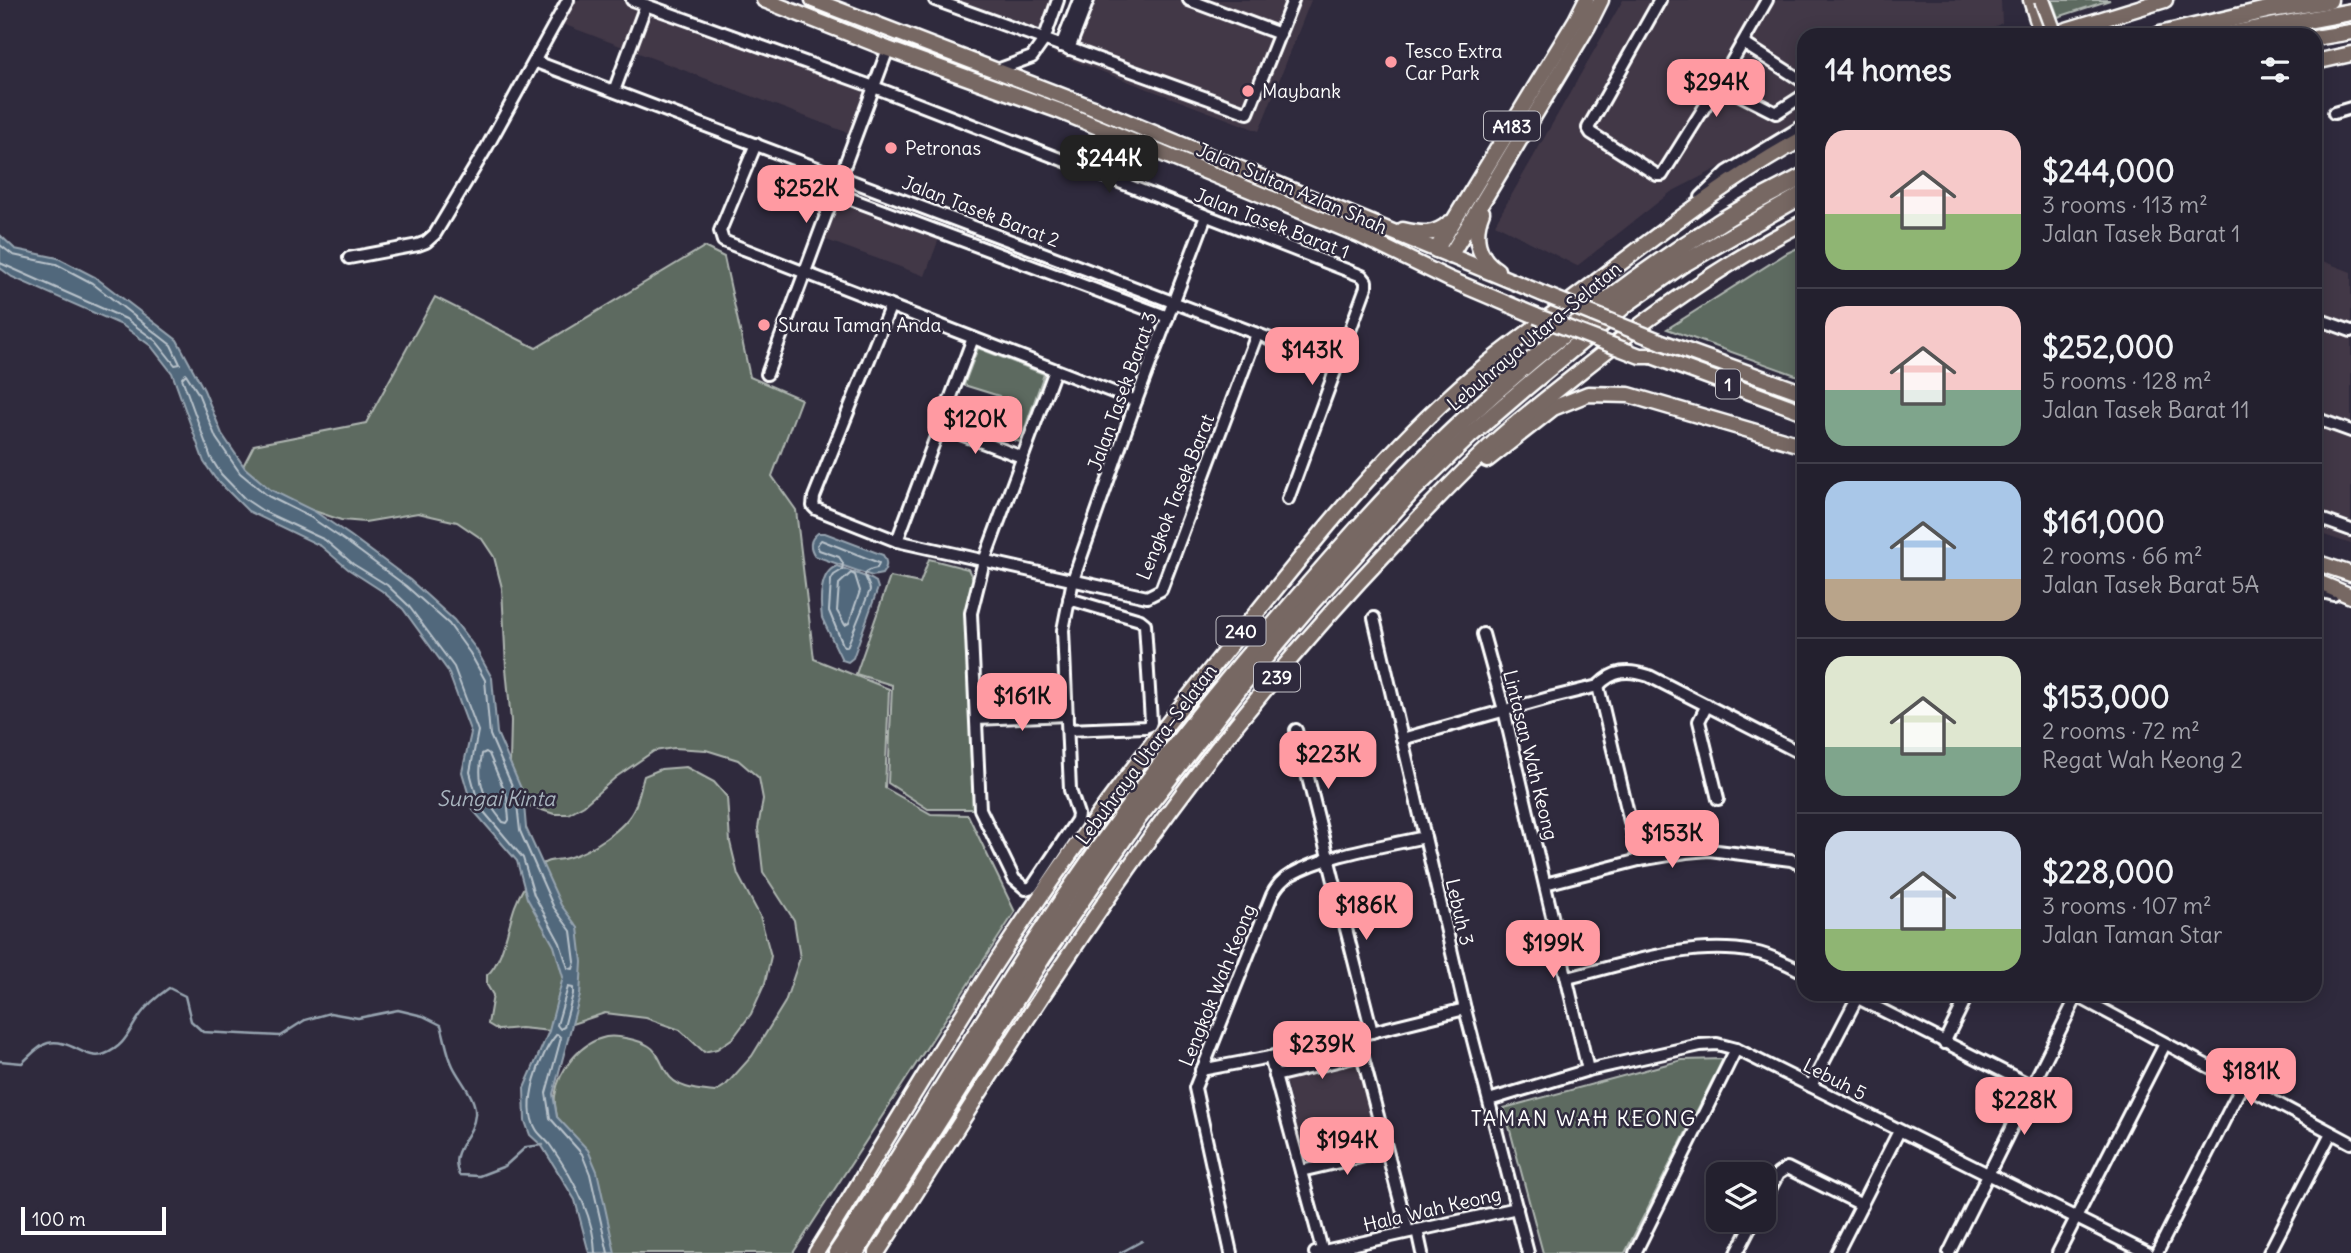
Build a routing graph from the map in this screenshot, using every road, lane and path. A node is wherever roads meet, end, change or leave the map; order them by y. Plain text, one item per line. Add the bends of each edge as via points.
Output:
1 (568, 0) edge
2 (632, 0) edge
3 (764, 0) edge
4 (814, 0) edge
5 (935, 0) edge
6 (1058, 0) edge
7 (1079, 0) edge
8 (1088, 0) edge
9 (1189, 0) edge
10 (1293, 0) edge
11 (1586, 0) edge
12 (1601, 0) edge
13 (1660, 0) edge
14 (1767, 0) edge
15 (2031, 0) edge
16 (2042, 0) edge
17 (2163, 0) edge
18 (2329, 0) edge
19 (646, 5) junction
20 (2351, 12) edge
21 (2040, 28) edge
22 (2051, 28) edge
23 (2075, 28) edge
24 (2190, 28) edge
25 (2264, 28) edge
26 (2351, 32) edge
27 (1280, 34) junction
28 (2322, 37) edge
29 (1044, 40) junction
30 (1743, 43) junction
31 (1065, 48) junction
32 (888, 49) junction
33 (2351, 54) edge
34 (536, 60) junction
35 (2322, 60) edge
36 (997, 70) junction
37 (1797, 78) edge
38 (1720, 84) junction
39 (874, 87) junction
40 (614, 91) junction
41 (1797, 100) edge
42 (1539, 107) junction
43 (2351, 108) edge
44 (2334, 113) dead end
45 (1797, 129) edge
46 (1797, 142) edge
47 (756, 144) junction
48 (841, 177) junction
49 (1797, 180) edge
50 (835, 192) junction
51 (1797, 198) edge
52 (1460, 212) junction
53 (1206, 216) junction
54 (1681, 216) junction
55 (1361, 220) junction
56 (1797, 226) edge
57 (1797, 230) edge
58 (1771, 239) junction
59 (1442, 255) junction
60 (349, 258) dead end
61 (1405, 258) junction
62 (805, 274) junction
63 (1520, 284) junction
64 (1173, 302) junction
65 (890, 307) junction
66 (1538, 313) junction
67 (1168, 317) junction
68 (2322, 321) edge
69 (2351, 331) edge
70 (1257, 334) junction
71 (973, 338) junction
72 (1337, 364) junction
73 (1055, 370) junction
74 (767, 374) dead end
75 (1797, 390) edge
76 (1136, 401) junction
77 (1797, 409) edge
78 (2322, 421) edge
79 (939, 426) junction
80 (2351, 431) edge
81 (1797, 444) edge
82 (1022, 457) junction
83 (1443, 493) junction
84 (1288, 499) dead end
85 (2322, 520) edge
86 (2351, 530) edge
87 (897, 541) junction
88 (984, 561) junction
89 (2322, 564) edge
90 (2351, 574) edge
91 (1073, 580) junction
92 (2322, 586) edge
93 (2322, 592) edge
94 (2351, 596) edge
95 (1069, 599) junction
96 (1374, 618) dead end
97 (1483, 634) dead end
98 (1598, 686) junction
99 (1707, 705) junction
100 (1504, 710) junction
101 (1067, 715) junction
102 (976, 719) junction
103 (1068, 730) junction
104 (1296, 730) dead end
105 (1402, 739) junction
106 (1797, 751) edge
107 (1718, 799) dead end
108 (1425, 837) junction
109 (1328, 860) junction
110 (1639, 860) junction
111 (1797, 863) edge
112 (1545, 884) junction
113 (1797, 969) edge
114 (1568, 978) junction
115 (1852, 1001) edge
116 (1866, 1001) edge
117 (1965, 1001) edge
118 (2075, 1001) edge
119 (2089, 1001) edge
120 (1465, 1009) junction
121 (1372, 1032) junction
122 (1357, 1035) junction
123 (1944, 1043) junction
124 (2165, 1044) junction
125 (1736, 1049) junction
126 (1362, 1055) junction
127 (1270, 1057) junction
128 (1201, 1070) junction
129 (1588, 1070) junction
130 (1275, 1076) junction
131 (2242, 1085) junction
132 (1811, 1086) junction
133 (2032, 1086) junction
134 (1489, 1100) junction
135 (1899, 1131) junction
136 (2331, 1133) junction
137 (2351, 1143) edge
138 (1387, 1151) junction
139 (1301, 1171) junction
140 (1988, 1174) junction
141 (1776, 1176) edge
142 (1862, 1205) junction
143 (1517, 1208) junction
144 (2076, 1216) junction
145 (1413, 1231) junction
146 (1748, 1232) edge
147 (1320, 1252) edge
148 (816, 1253) edge
149 (837, 1253) edge
150 (855, 1253) edge
151 (877, 1253) edge
152 (1231, 1253) edge
153 (1423, 1253) edge
154 (1528, 1253) edge
155 (1635, 1253) edge
156 (1737, 1253) edge
157 (1837, 1253) edge
158 (1949, 1253) edge
159 (2058, 1253) edge
160 (2147, 1253) edge
161 (2157, 1253) edge
162 (2269, 1253) edge

1 - 34 street
2 - 19 street, Jalan Tasek Barat 1
3 - 32 main road, Jalan Sultan Azlan Shah / 1
4 - 36 main road, Jalan Sultan Azlan Shah / 1
5 - 29 street
6 - 29 street
7 - 31 street
8 - 31 street
9 - 27 street
10 - 27 street
11 - 52 main road, A183
12 - 42 main road, A183
13 - 38 street via 1588,128 1591,133 1662,175
14 - 30 street
15 - 21 main road
16 - 22 main road, bridge
17 - 23 main road
18 - 24 highway
19 - 39 street, Jalan Tasek Barat 1
19 - 40 street
20 - 25 highway
26 - 28 main road
27 - 31 street via 1248,113
29 - 31 street
29 - 36 street via 1032,57
30 - 37 street
30 - 38 street
32 - 39 street
32 - 61 main road, Jalan Sultan Azlan Shah / 1 via 1057,110
33 - 35 main road
34 - 40 street, Jalan Tasek Barat 2
34 - 60 street via 435,234 418,245
36 - 55 main road, Jalan Sultan Azlan Shah / 1
38 - 41 street via 1776,113
39 - 48 street
39 - 53 street, Jalan Tasek Barat 1
40 - 47 street, Jalan Tasek Barat 2
42 - 59 main road, A183
42 - 63 main road via 1477,225 1476,240 1488,264
43 - 44 street
45 - 54 street via 1727,172
46 - 54 main road, 240
47 - 48 street, Jalan Tasek Barat 2
47 - 62 street via 721,238
48 - 50 street
48 - 64 street, Jalan Tasek Barat 2
49 - 149 highway, Lebuhraya Utara–Selatan via 1673,253 1519,370 1405,479 1303,591 1116,825 1033,945
50 - 62 street
50 - 67 street
51 - 150 highway, Lebuhraya Utara–Selatan via 1724,238 1627,303 1526,387 1412,491 1310,604 1137,819 1043,956
52 - 55 main road via 1441,230 1428,234
52 - 59 main road, A183
53 - 64 street, Jalan Tasek Barat 3
53 - 72 street, Jalan Tasek Barat 1 via 1362,276 1366,287
54 - 148 main road, 240 via 1451,395 1404,440 1309,548 1128,773 1037,901
55 - 59 main road, Jalan Sultan Azlan Shah / 1
56 - 58 main road, 239
57 - 58 main road
58 - 83 main road, 239 via 1709,276 1589,364 1500,437
59 - 61 main road via 1427,262
59 - 63 main road, Jalan Sultan Azlan Shah / 1
59 - 66 main road via 1452,273
61 - 66 main road, Jalan Sultan Azlan Shah / 1
62 - 65 street
62 - 74 street
63 - 75 main road, Jalan Sultan Azlan Shah / 1, bridge
64 - 67 street, Jalan Tasek Barat 3
64 - 70 street, Jalan Tasek Barat 2
65 - 71 street
65 - 87 street, Lengkok Tasek Barat via 813,506
66 - 77 main road, Jalan Sultan Azlan Shah / 1, bridge via 1640,356 1652,356
67 - 76 street, Jalan Tasek Barat 3
68 - 69 street
70 - 72 street, Jalan Tasek Barat 2
70 - 91 street, Lengkok Tasek Barat via 1161,590 1147,597
71 - 73 street
71 - 79 street
72 - 84 street, Jalan Tasek Barat 1
73 - 76 street
73 - 82 street
76 - 91 street, Jalan Tasek Barat 3
78 - 80 street
79 - 82 street
79 - 87 street
81 - 83 main road via 1629,395 1588,394 1553,408
82 - 88 street
83 - 151 main road, 239 via 1346,594 1181,796 1062,964
85 - 86 street
87 - 88 street, Lengkok Tasek Barat
88 - 91 street, Lengkok Tasek Barat
88 - 102 street via 971,613
89 - 90 main road
91 - 95 street, Jalan Tasek Barat 3
92 - 94 main road
93 - 94 street
95 - 101 street, Jalan Tasek Barat 3 via 1063,630
95 - 103 street via 1145,624 1151,722 1145,727
96 - 105 street, Lebuh 3
97 - 100 street, Lintasan Wah Keong
98 - 99 street via 1614,673 1638,672
98 - 100 street
98 - 110 street
99 - 106 street
99 - 107 street via 1699,721
100 - 105 street
100 - 112 street, Lintasan Wah Keong
101 - 102 street
101 - 103 street, Jalan Tasek Barat 3
102 - 103 street, Jalan Tasek Barat 3 via 980,809 1016,882 1026,888 1032,887 1077,820 1070,790
104 - 109 street
105 - 108 street, Lebuh 3
108 - 109 street, Lengkok Wah Keong
108 - 120 street, Lebuh 3
109 - 121 street
109 - 128 street, Lengkok Wah Keong via 1278,883
110 - 111 street via 1709,850
110 - 112 street
112 - 114 street, Lintasan Wah Keong
113 - 114 street via 1756,952 1700,949
114 - 129 street, Lintasan Wah Keong
115 - 132 street
116 - 123 street
117 - 123 street
118 - 133 street
119 - 124 street
120 - 121 street
120 - 134 street, Lebuh 3
121 - 122 street
122 - 126 street
122 - 127 street
123 - 133 street
124 - 131 street
124 - 144 street
125 - 129 street, Lebuh 5 via 1700,1045
125 - 132 street, Lebuh 5
125 - 155 street
126 - 130 street
126 - 138 street
127 - 128 street
127 - 130 street
128 - 152 street, Lengkok Wah Keong via 1195,1093
129 - 134 street, Lebuh 5
130 - 139 street
131 - 136 street
131 - 161 street
132 - 135 street, Lebuh 5
133 - 140 street
134 - 143 street, Lebuh 3
135 - 140 street, Lebuh 5
135 - 142 street
136 - 137 street
136 - 162 street
138 - 139 street
138 - 145 street
139 - 147 street
140 - 144 street, Lebuh 5
140 - 158 street
141 - 142 street via 1787,1168
142 - 157 street
143 - 145 street, Hala Wah Keong
143 - 154 street, Lebuh 3
144 - 159 street
144 - 160 street, Lebuh 5
145 - 147 street, Hala Wah Keong
145 - 153 street
146 - 156 street

